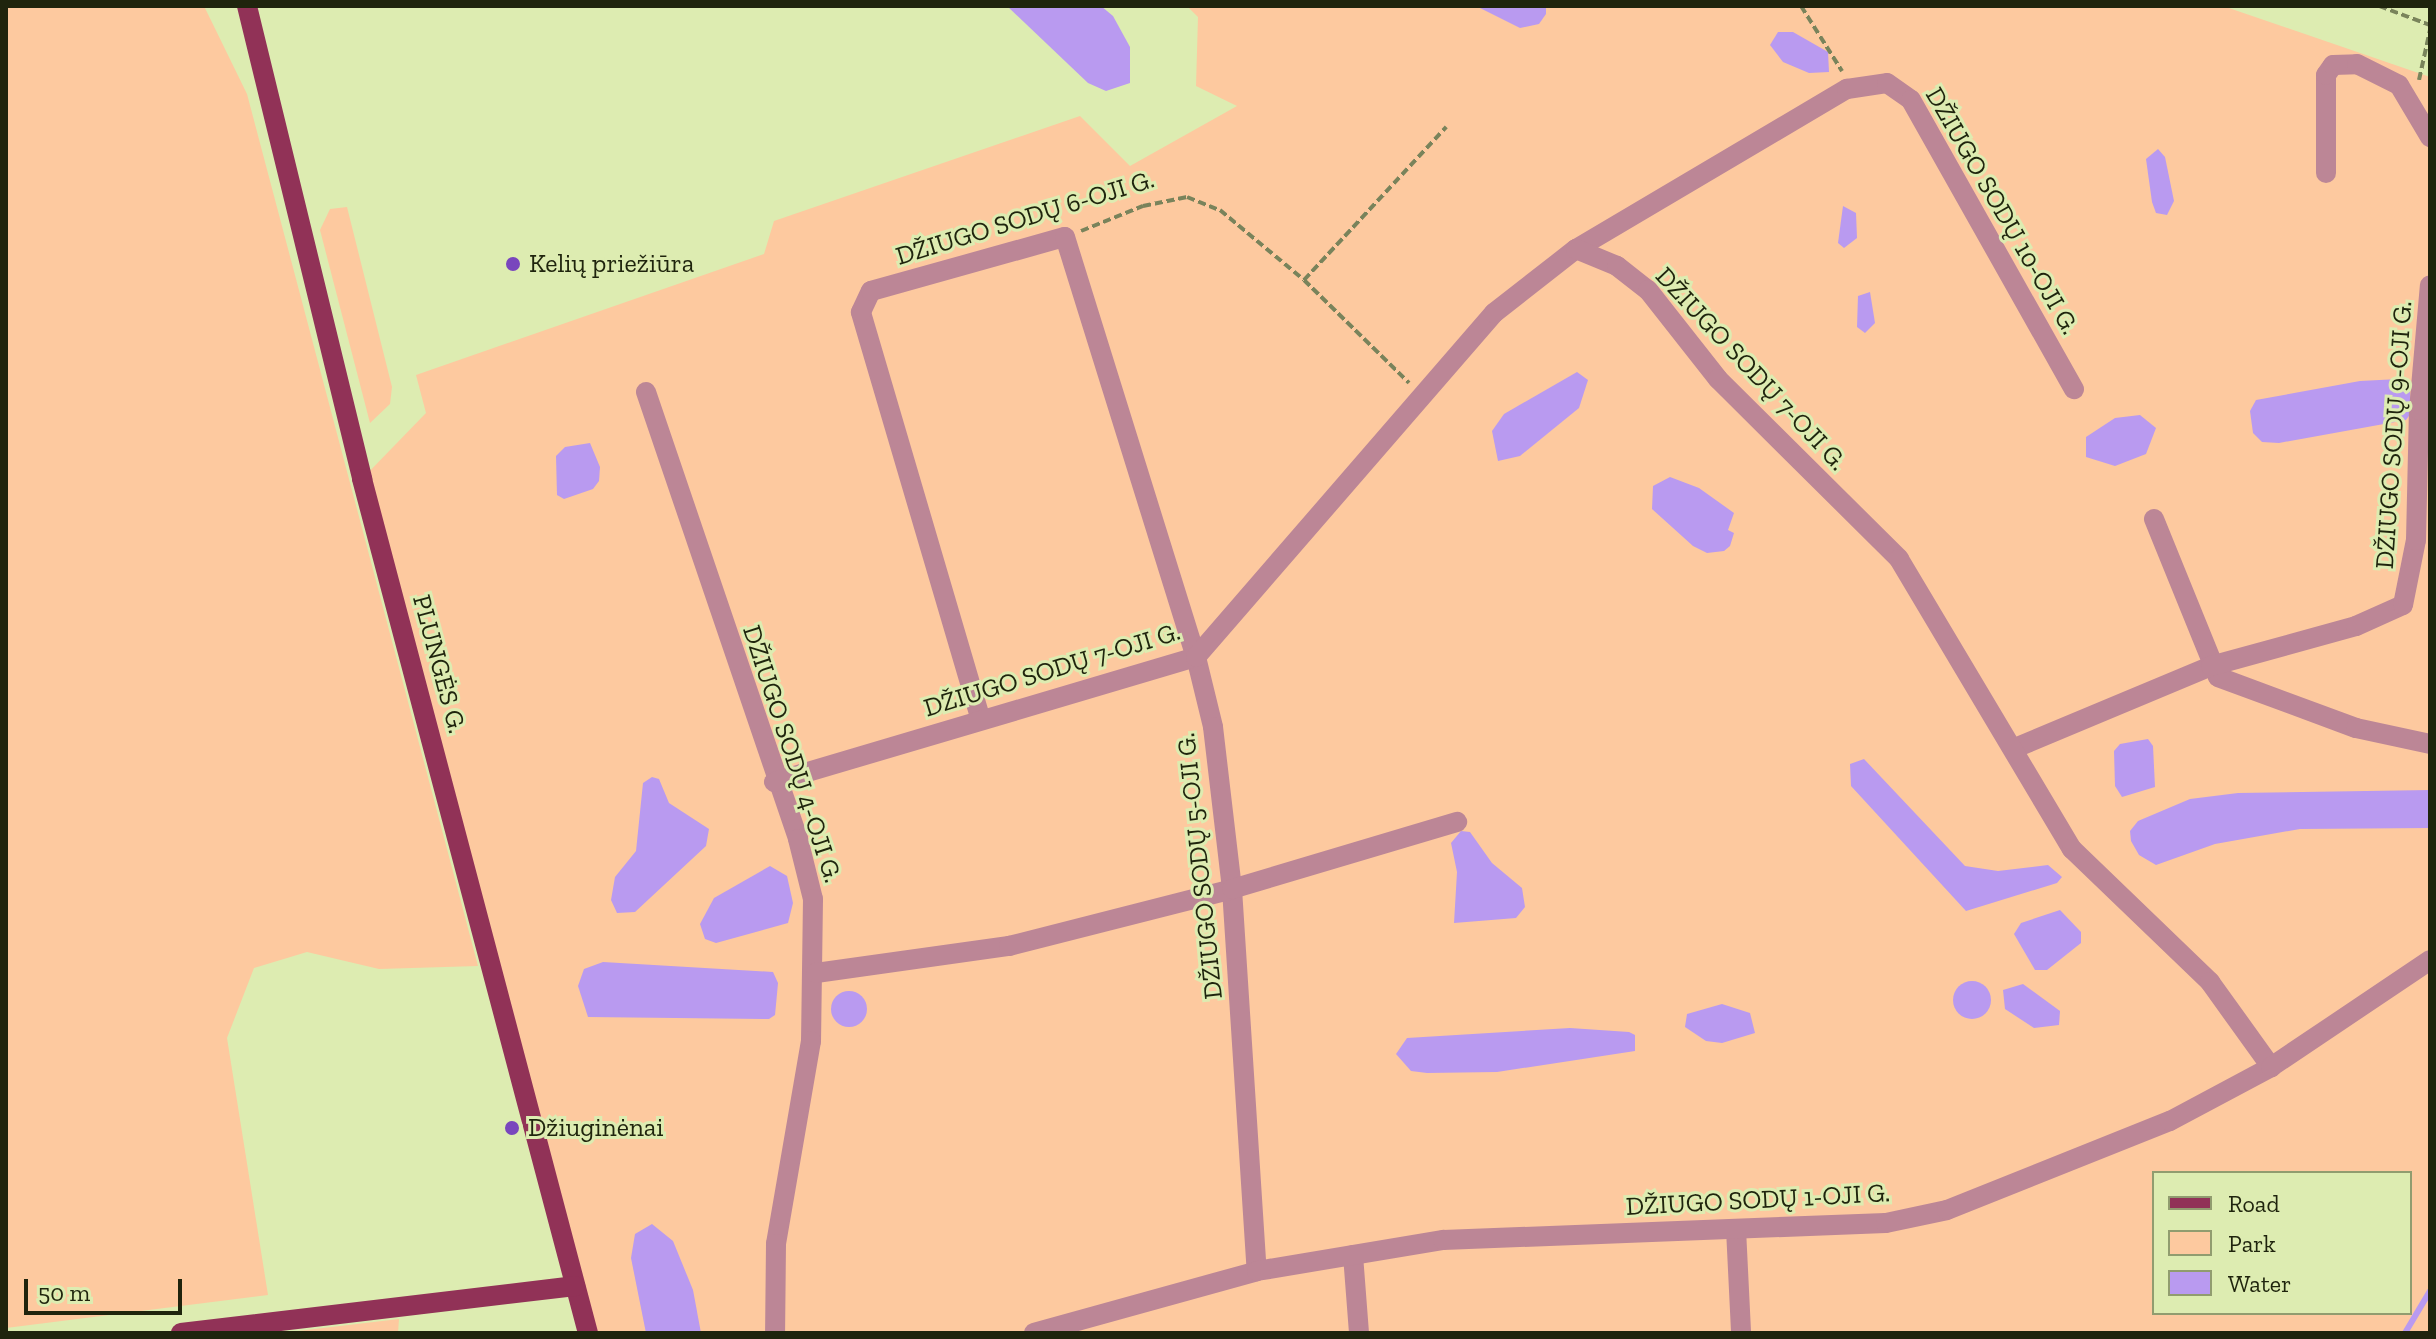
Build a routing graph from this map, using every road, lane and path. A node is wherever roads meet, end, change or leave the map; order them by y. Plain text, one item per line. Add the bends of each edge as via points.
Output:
1 (247, 6) edge
2 (1801, 6) edge
3 (2379, 6) edge
4 (2430, 27) edge
5 (1847, 89) junction
6 (2415, 106) junction
7 (1446, 127) dead end
8 (2430, 137) edge
9 (2326, 173) dead end
10 (1065, 237) junction
11 (1576, 249) junction
12 (1304, 280) junction
13 (2430, 285) edge
14 (2074, 389) dead end
15 (646, 392) dead end
16 (1421, 397) junction
17 (2154, 519) dead end
18 (1196, 657) junction
19 (2211, 666) junction
20 (980, 717) junction
21 (2430, 744) edge
22 (2015, 748) junction
23 (774, 782) junction
24 (1457, 822) dead end
25 (1232, 889) junction
26 (2430, 960) edge
27 (816, 973) junction
28 (2271, 1067) junction
29 (1736, 1229) junction
30 (1353, 1255) junction
31 (1257, 1271) junction
32 (575, 1286) junction
33 (181, 1333) edge
34 (588, 1333) edge
35 (775, 1333) edge
36 (1034, 1333) edge
37 (1359, 1333) edge
38 (1741, 1333) edge

1 - 32 main road, PLUNGĖS G. via 362,479
2 - 5 path via 1839,61
3 - 4 path
4 - 6 path
5 - 11 street, DŽIUGO SODŲ 10-OJI G.
5 - 14 street, DŽIUGO SODŲ 10-OJI G. via 1887,83 1911,100
6 - 8 street
6 - 9 street via 2399,85 2370,69 2333,65 2326,75
7 - 12 path
10 - 12 path, DŽIUGO SODŲ 6-OJI G. via 1143,206 1187,197 1220,210
10 - 18 street, DŽIUGO SODŲ 5-OJI G.
10 - 20 street, DŽIUGO SODŲ 6-OJI G. via 871,291 861,312
11 - 16 street, DŽIUGO SODŲ 7-OJI G. via 1494,313
11 - 22 street, DŽIUGO SODŲ 7-OJI G. via 1617,266 1648,290 1718,379 1899,559
12 - 16 path, DŽIUGO SODŲ 6-OJI G. via 1388,357
13 - 19 street, DŽIUGO SODŲ 9-OJI G. via 2419,410 2416,540 2403,605 2356,626
15 - 23 street, DŽIUGO SODŲ 4-OJI G.
16 - 18 street, DŽIUGO SODŲ 7-OJI G.
17 - 19 street
18 - 20 street, DŽIUGO SODŲ 7-OJI G.
18 - 25 street, DŽIUGO SODŲ 5-OJI G. via 1215,742
19 - 21 street via 2218,677 2356,728
19 - 22 street, DŽIUGO SODŲ 9-OJI G.
20 - 23 street, DŽIUGO SODŲ 7-OJI G.
22 - 28 street, DŽIUGO SODŲ 7-OJI G. via 2072,849 2210,982
23 - 27 street, DŽIUGO SODŲ 4-OJI G. via 808,874
24 - 25 street
25 - 27 street via 1009,946
25 - 31 street, DŽIUGO SODŲ 5-OJI G.
26 - 28 street, DŽIUGO SODŲ 1-OJI G.
27 - 35 street, DŽIUGO SODŲ 4-OJI G. via 811,1041 776,1244
28 - 29 street, DŽIUGO SODŲ 1-OJI G. via 2113,1147 1947,1210 1886,1223
29 - 30 street, DŽIUGO SODŲ 1-OJI G. via 1443,1240
29 - 38 street
30 - 31 street, DŽIUGO SODŲ 1-OJI G.
30 - 37 street
31 - 36 street, DŽIUGO SODŲ 1-OJI G.
32 - 33 main road
32 - 34 main road, PLUNGĖS G.

